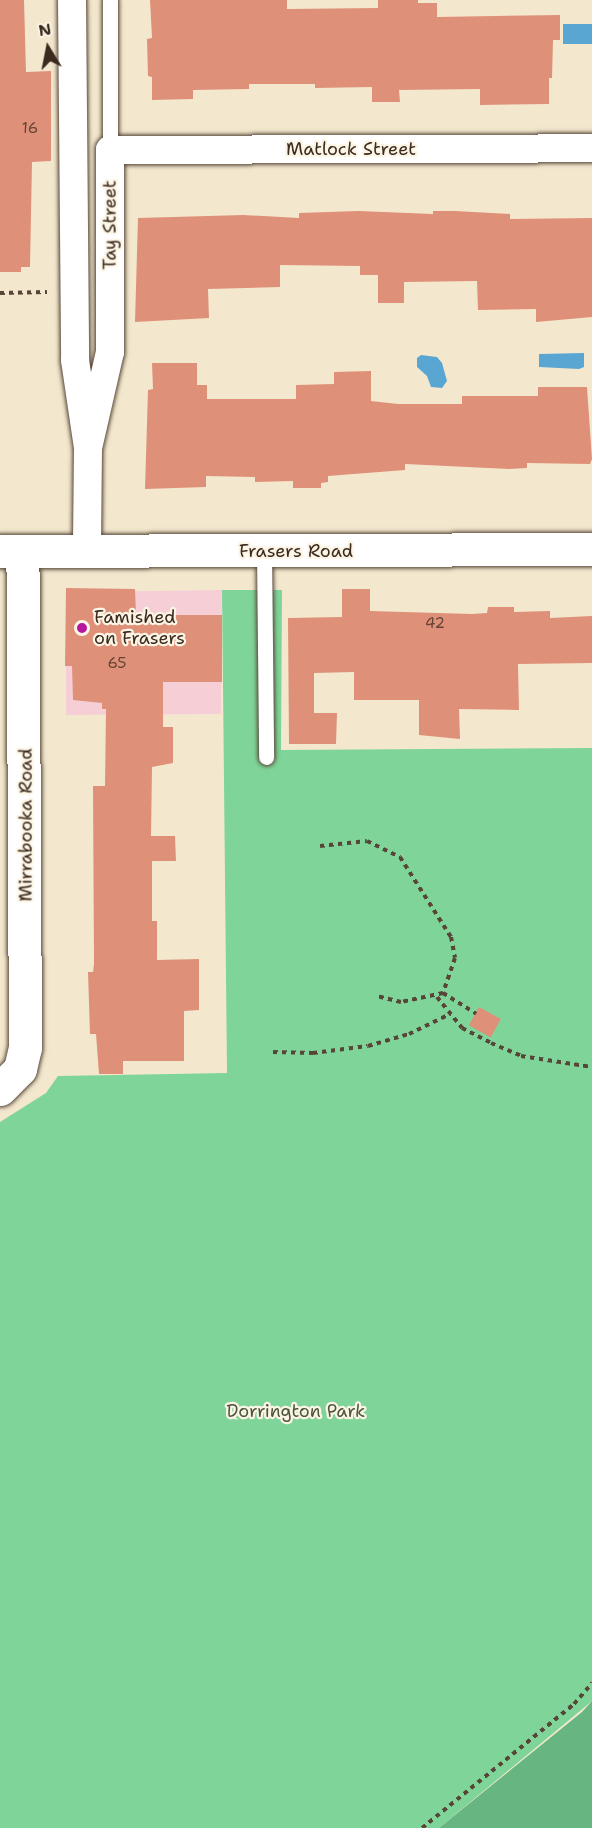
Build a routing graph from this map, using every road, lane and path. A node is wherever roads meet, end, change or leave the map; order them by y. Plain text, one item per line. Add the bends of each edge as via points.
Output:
1 (72, 0) edge
2 (110, 0) edge
3 (592, 148) edge
4 (110, 150) junction
5 (57, 292) dead end
6 (0, 293) edge
7 (88, 448) junction
8 (592, 549) edge
9 (11, 551) edge
10 (87, 551) junction
11 (264, 551) junction
12 (266, 757) dead end
13 (320, 846) dead end
14 (443, 993) junction
15 (377, 996) dead end
16 (437, 997) junction
17 (450, 1014) junction
18 (476, 1014) dead end
19 (273, 1052) dead end
20 (592, 1067) edge
21 (0, 1089) edge
22 (592, 1683) edge
23 (422, 1828) edge

1 - 7 street, Tay Street via 75,360
2 - 4 lane, Tay Street
3 - 4 street, Matlock Street
4 - 7 street, Tay Street via 110,352
5 - 6 path
7 - 10 street, Tay Street
8 - 11 street, Frasers Road
9 - 10 street, Frasers Road
9 - 21 street, Mirrabooka Road via 26,1048 20,1069
10 - 11 street, Frasers Road
11 - 12 lane
13 - 14 path via 367,841 400,857 451,937 455,958
14 - 16 path
14 - 18 path
15 - 16 path via 401,1002
16 - 17 path
17 - 19 path via 409,1034 368,1046 313,1053
17 - 20 path via 462,1028 521,1056
22 - 23 path via 574,1704

